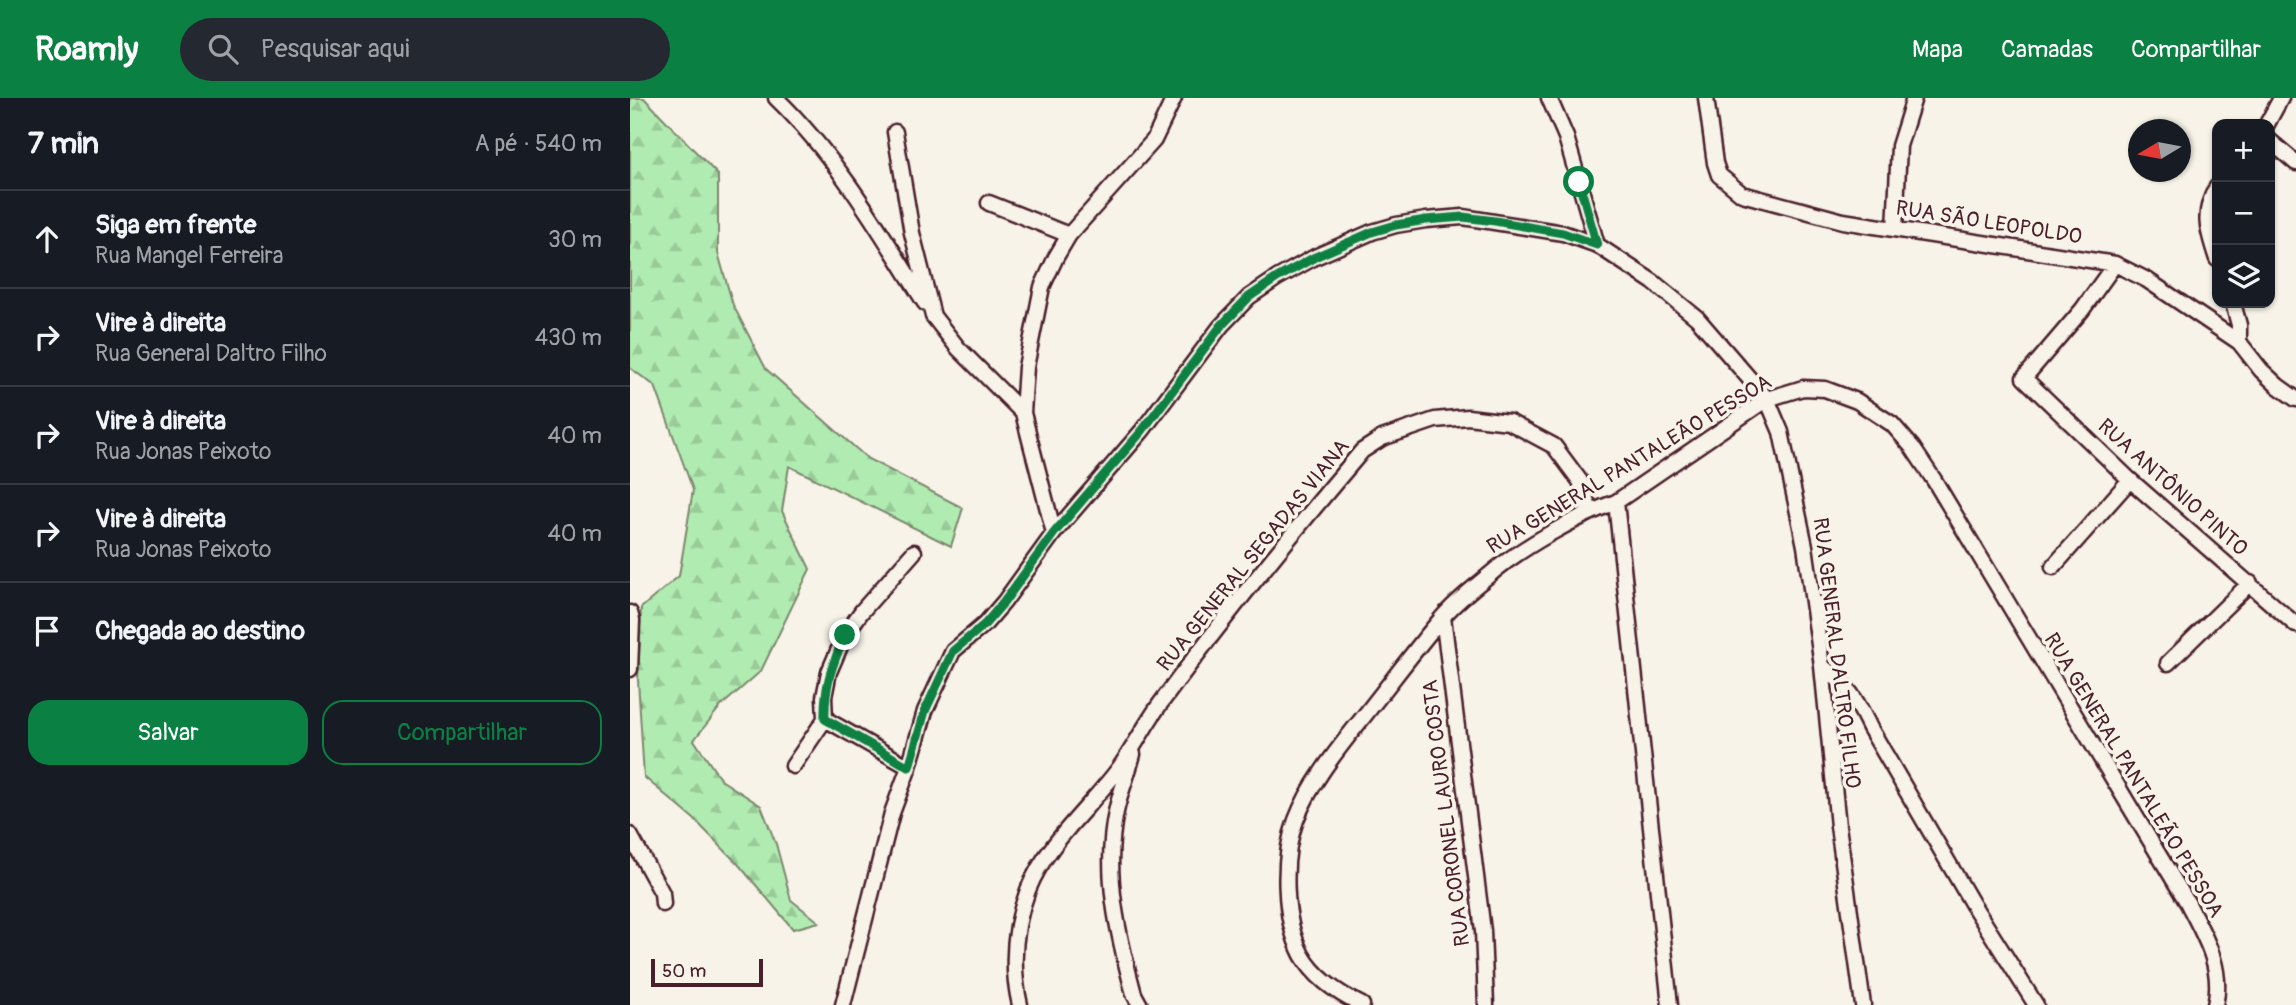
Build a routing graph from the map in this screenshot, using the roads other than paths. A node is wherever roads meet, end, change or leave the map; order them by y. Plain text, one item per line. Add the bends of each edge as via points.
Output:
1 (776, 98) edge
2 (1174, 98) edge
3 (1549, 98) edge
4 (1706, 98) edge
5 (1914, 98) edge
6 (2281, 98) edge
7 (2270, 119) edge
8 (895, 132) dead end
9 (2275, 145) edge
10 (2296, 163) edge
11 (2212, 195) edge
12 (989, 203) dead end
13 (1895, 229) junction
14 (1069, 235) junction
15 (2212, 241) edge
16 (1597, 245) junction
17 (2115, 264) junction
18 (2235, 308) edge
19 (933, 316) junction
20 (2239, 342) junction
21 (1767, 399) junction
22 (2296, 399) edge
23 (1023, 413) junction
24 (2130, 480) junction
25 (1616, 502) junction
26 (1590, 511) junction
27 (1054, 533) junction
28 (914, 552) dead end
29 (2053, 568) dead end
30 (2249, 583) junction
31 (630, 613) edge
32 (1443, 617) junction
33 (2296, 625) edge
34 (2168, 663) dead end
35 (1822, 666) junction
36 (630, 669) edge
37 (825, 719) junction
38 (1137, 743) junction
39 (793, 766) dead end
40 (909, 767) junction
41 (630, 835) edge
42 (663, 904) dead end
43 (843, 1005) edge
44 (1020, 1005) edge
45 (1140, 1005) edge
46 (1362, 1005) edge
47 (1486, 1005) edge
48 (1670, 1005) edge
49 (1863, 1005) edge
50 (2036, 1005) edge
51 (2215, 1005) edge

1 - 19 street via 805,126 865,207
2 - 14 street via 1153,140
3 - 16 street via 1566,137
4 - 13 street, RUA SÃO LEOPOLDO via 1714,163 1729,185 1742,194 1790,208
5 - 13 street via 1899,146
6 - 7 street
8 - 19 street via 912,233
9 - 10 street
11 - 15 street via 2206,220
12 - 14 street
13 - 17 street, RUA SÃO LEOPOLDO
14 - 23 street via 1042,287 1026,367
16 - 21 street, RUA GENERAL DALTRO FILHO via 1697,318
16 - 27 street, RUA GENERAL DALTRO FILHO via 1563,233 1463,217 1396,225 1315,257 1249,297 1221,326 1142,431
17 - 20 street, RUA SÃO LEOPOLDO
17 - 24 street, RUA ANTÔNIO PINTO via 2024,377
18 - 20 street
19 - 23 street
20 - 22 street, RUA SÃO LEOPOLDO via 2278,386
21 - 25 street, RUA GENERAL PANTALEÃO PESSOA
21 - 35 street, RUA GENERAL DALTRO FILHO via 1781,432 1805,546
21 - 51 street, RUA GENERAL PANTALEÃO PESSOA via 1803,388 1825,389 1857,401 1883,418 1912,447 2187,902 2214,956
23 - 27 street
24 - 29 street
24 - 30 street, RUA ANTÔNIO PINTO
25 - 26 street, RUA GENERAL PANTALEÃO PESSOA
25 - 48 street
26 - 32 street, RUA GENERAL PANTALEÃO PESSOA via 1490,573
26 - 38 street, RUA GENERAL SEGADAS VIANA via 1580,481 1554,446 1509,422 1468,417 1435,420 1382,438 1363,451 1236,603 1160,703
27 - 40 street, RUA GENERAL DALTRO FILHO via 992,617 953,651 925,711
28 - 37 street via 845,635 829,672
30 - 33 street, RUA ANTÔNIO PINTO
30 - 34 street
31 - 36 street
32 - 46 street, RUA GENERAL PANTALEÃO PESSOA via 1315,783 1296,820 1289,850 1291,923 1302,954 1339,994
32 - 47 street, RUA CORONEL LAURO COSTA via 1483,932
35 - 49 street, RUA GENERAL DALTRO FILHO
35 - 50 street via 1857,701 1973,905
37 - 39 street
37 - 40 street
38 - 44 street, RUA GENERAL SEGADAS VIANA via 1042,859 1028,890 1016,929
38 - 45 street, RUA GENERAL SEGADAS VIANA via 1116,813 1112,870 1115,917
40 - 43 street, RUA GENERAL DALTRO FILHO via 892,813
41 - 42 street via 662,893

